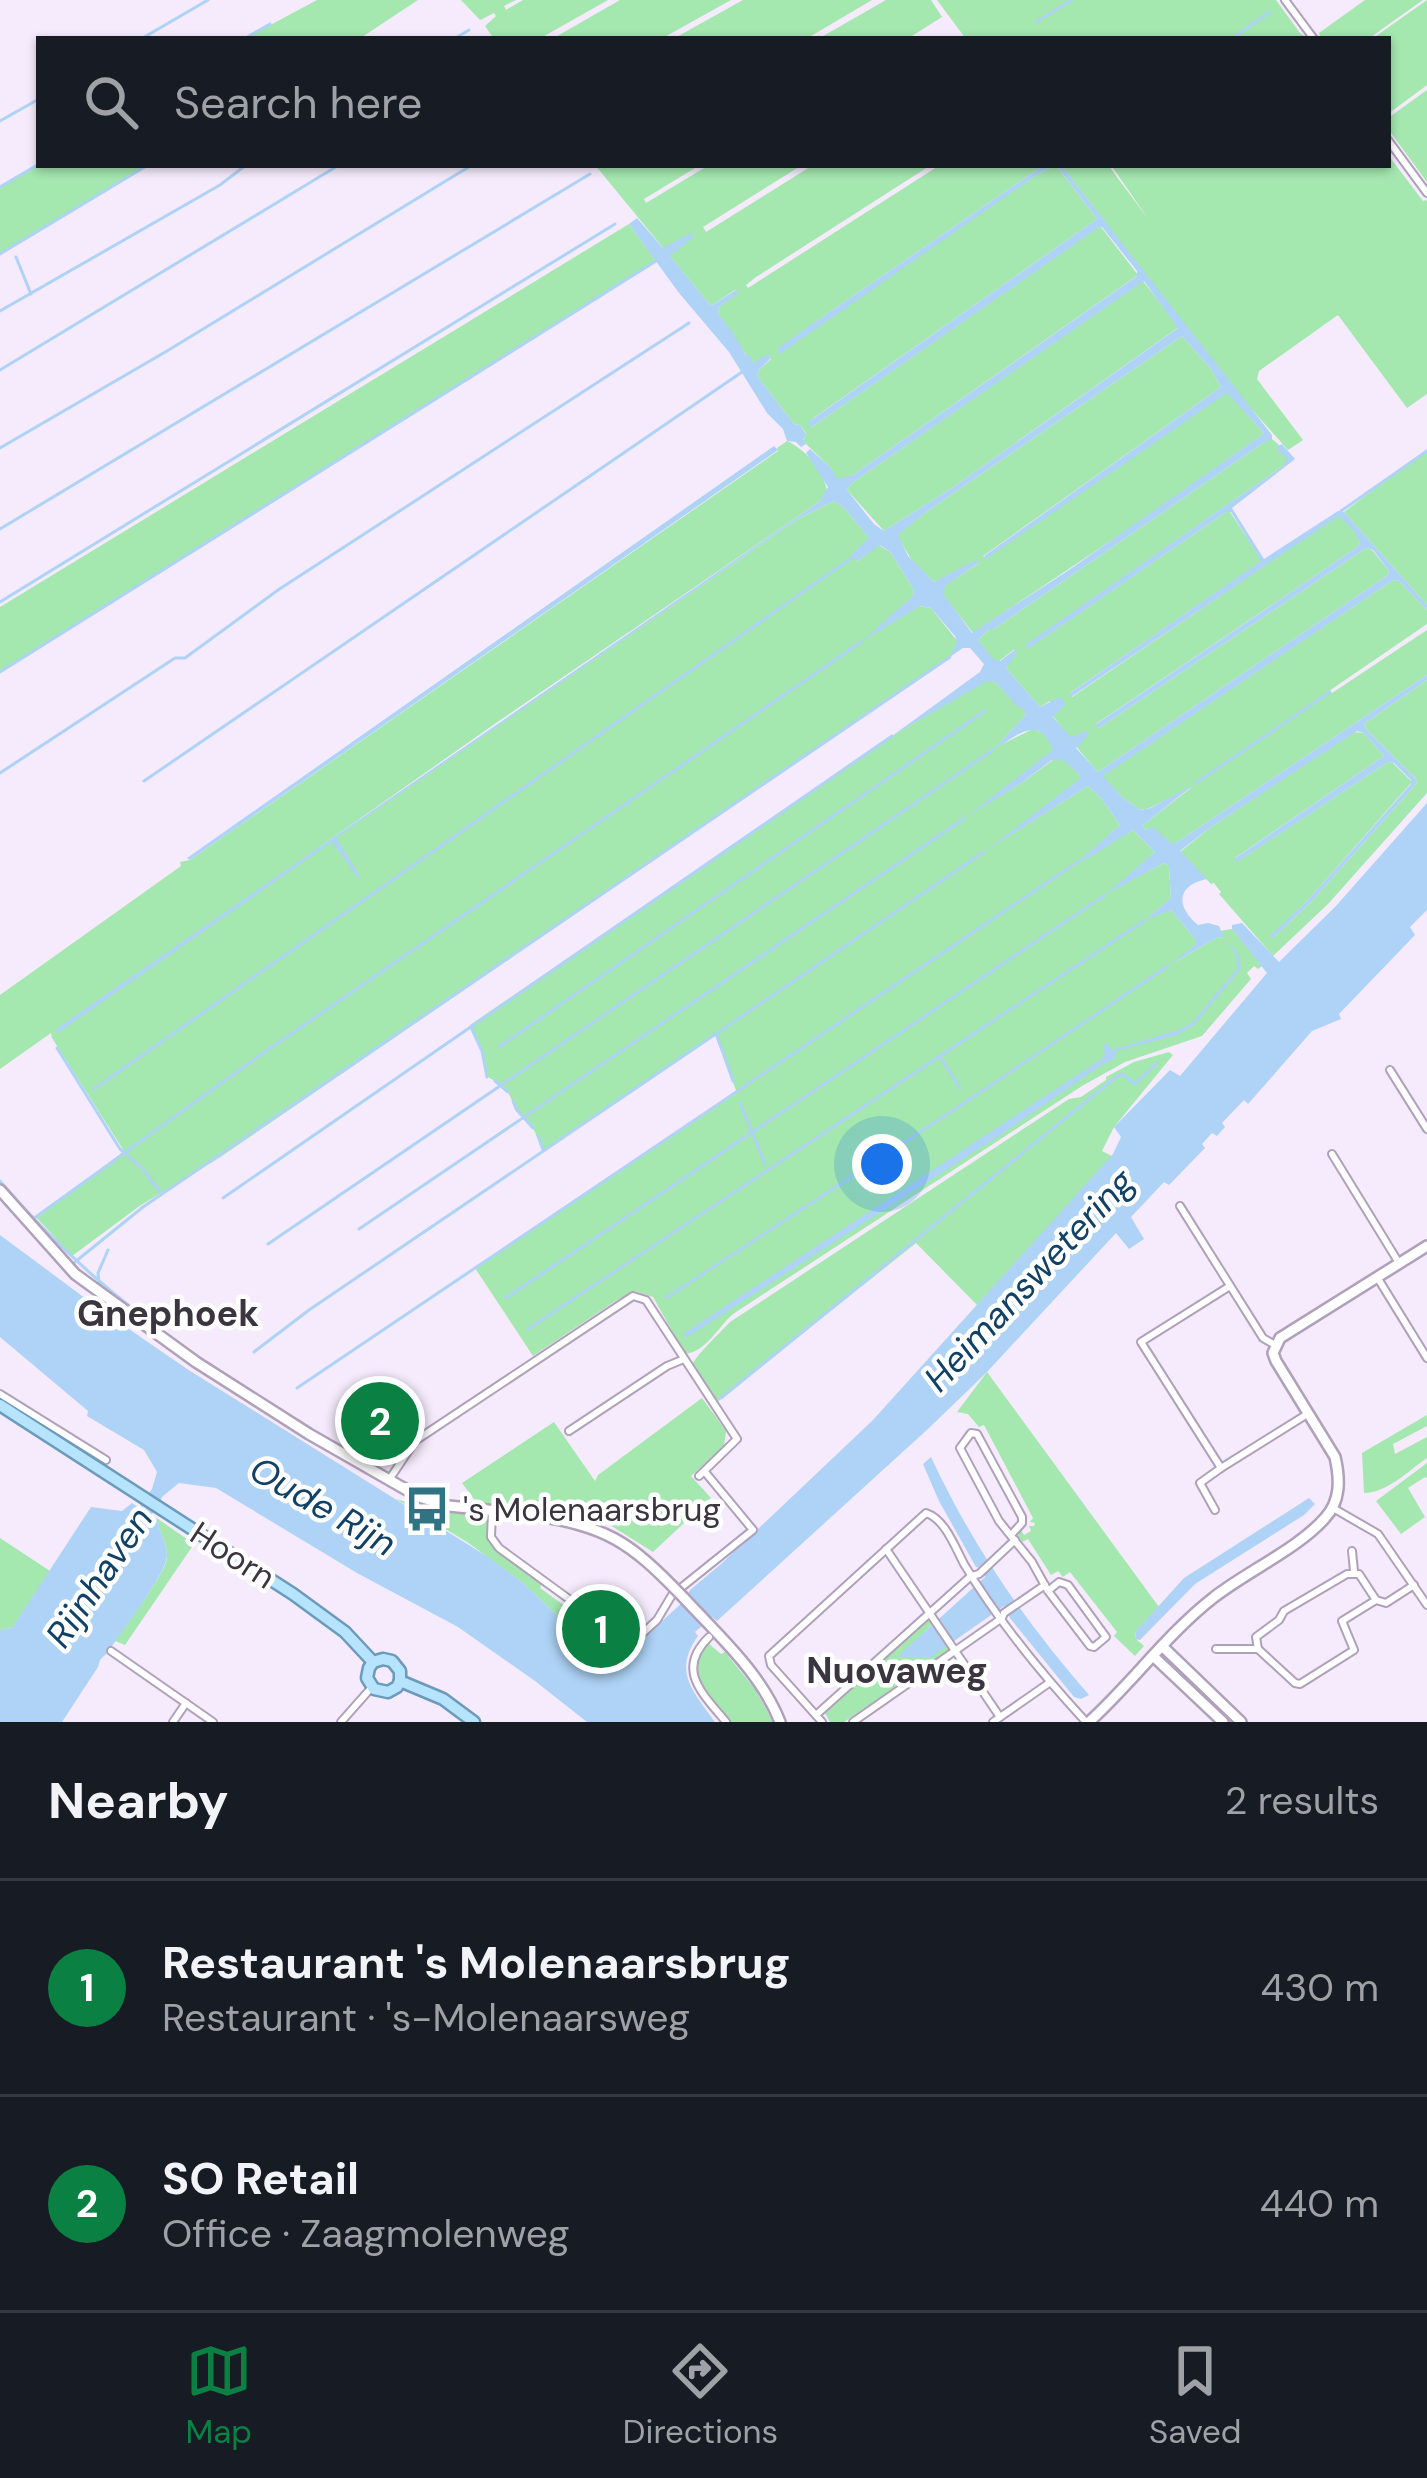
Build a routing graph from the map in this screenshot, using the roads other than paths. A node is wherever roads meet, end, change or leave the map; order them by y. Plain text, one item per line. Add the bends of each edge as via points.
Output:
1 (1285, 0) edge
2 (1312, 36) edge
3 (1391, 144) edge
4 (1427, 193) edge
5 (1390, 1070) dead end
6 (1427, 1129) edge
7 (1332, 1154) dead end
8 (0, 1190) edge
9 (1180, 1206) dead end
10 (1427, 1246) edge
11 (1399, 1264) junction
12 (1377, 1277) junction
13 (1230, 1286) junction
14 (1275, 1346) junction
15 (1427, 1358) edge
16 (684, 1359) junction
17 (0, 1394) edge
18 (0, 1405) edge
19 (1309, 1413) junction
20 (25, 1416) junction
21 (569, 1431) dead end
22 (106, 1460) dead end
23 (1221, 1468) junction
24 (389, 1480) junction
25 (1333, 1508) junction
26 (1215, 1510) dead end
27 (492, 1511) junction
28 (1013, 1538) junction
29 (886, 1549) junction
30 (1352, 1551) dead end
31 (1354, 1572) junction
32 (976, 1578) junction
33 (1414, 1586) junction
34 (1046, 1588) junction
35 (1376, 1600) junction
36 (1427, 1605) edge
37 (928, 1612) junction
38 (1001, 1614) junction
39 (709, 1637) dead end
40 (1162, 1646) junction
41 (1216, 1649) dead end
42 (1258, 1649) junction
43 (111, 1651) dead end
44 (955, 1652) junction
45 (1153, 1656) junction
46 (374, 1663) junction
47 (400, 1681) junction
48 (1050, 1682) junction
49 (372, 1687) junction
50 (186, 1703) junction
51 (819, 1719) edge
52 (997, 1720) edge
53 (173, 1722) edge
54 (213, 1722) edge
55 (341, 1722) edge
56 (474, 1722) edge
57 (726, 1722) edge
58 (780, 1722) edge
59 (853, 1722) edge
60 (1087, 1722) edge
61 (1223, 1722) edge
62 (1241, 1722) edge

1 - 2 street
3 - 4 street
5 - 6 street
7 - 11 street
8 - 24 street via 75,1274 124,1312
9 - 13 street
10 - 11 street
11 - 12 street
12 - 14 street
12 - 15 street
13 - 14 street
13 - 23 street via 1142,1342
14 - 19 street
16 - 21 street
16 - 24 street via 646,1300 633,1296 415,1441
16 - 27 street via 737,1438 701,1474 753,1530 672,1595 644,1632 588,1612 499,1548
17 - 20 street, Hoorn
18 - 20 main road, Hoorn
19 - 23 street
19 - 25 street via 1335,1457
20 - 22 street, Hoorn
20 - 46 main road, Hoorn via 345,1632
23 - 26 street via 1200,1483
24 - 27 street via 441,1504
25 - 33 street via 1378,1534
25 - 40 street
27 - 58 street, bridge via 574,1521 644,1558 751,1672
28 - 28 street via 960,1448 971,1433 1022,1517
28 - 32 street
28 - 34 street
29 - 32 street via 932,1514
29 - 37 street
29 - 51 street via 769,1656
30 - 31 street
31 - 35 street
31 - 42 street via 1284,1612 1256,1637
32 - 37 street
32 - 38 street
33 - 35 street via 1386,1603
33 - 36 street
34 - 34 street via 1068,1585 1106,1636 1090,1646
34 - 38 street
35 - 42 street via 1341,1624 1354,1650 1300,1684
37 - 44 street
37 - 51 street
38 - 44 street
38 - 48 street
39 - 57 street via 692,1669
40 - 45 street
40 - 62 street
41 - 42 street
43 - 50 street
44 - 52 street
44 - 59 street
45 - 60 street
45 - 61 street
46 - 47 main road via 395,1663
46 - 49 main road via 367,1674
47 - 49 main road via 388,1692
47 - 56 main road
48 - 52 street
48 - 60 street
49 - 55 street
50 - 53 street
50 - 54 street

